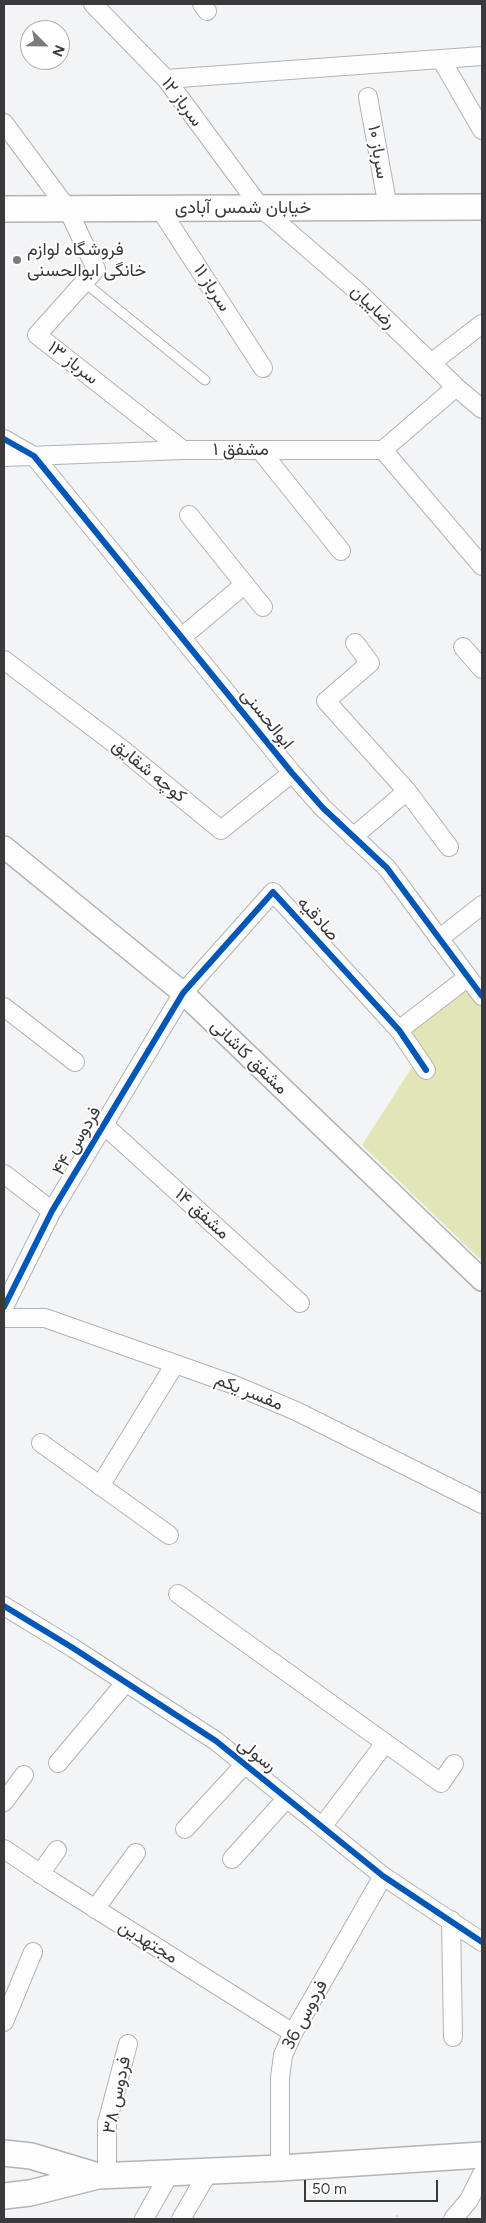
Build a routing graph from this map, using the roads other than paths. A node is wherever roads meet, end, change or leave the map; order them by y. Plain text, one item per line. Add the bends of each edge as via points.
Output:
1 (93, 4) edge
2 (482, 56) edge
3 (441, 59) junction
4 (166, 79) junction
5 (368, 97) dead end
6 (4, 123) edge
7 (482, 130) edge
8 (482, 207) edge
9 (67, 208) junction
10 (262, 208) junction
11 (388, 208) junction
12 (4, 209) edge
13 (160, 209) junction
14 (84, 282) junction
15 (482, 324) edge
16 (431, 363) junction
17 (264, 368) dead end
18 (205, 380) dead end
19 (456, 387) junction
20 (482, 409) edge
21 (4, 439) edge
22 (183, 450) junction
23 (260, 450) junction
24 (383, 450) junction
25 (34, 456) junction
26 (4, 457) edge
27 (189, 515) dead end
28 (342, 551) dead end
29 (482, 566) edge
30 (245, 584) junction
31 (264, 607) dead end
32 (182, 637) junction
33 (355, 643) dead end
34 (463, 647) dead end
35 (4, 660) edge
36 (482, 669) edge
37 (292, 773) junction
38 (407, 791) junction
39 (353, 837) junction
40 (4, 847) edge
41 (449, 847) dead end
42 (482, 905) edge
43 (439, 939) junction
44 (468, 977) junction
45 (183, 993) junction
46 (482, 996) edge
47 (4, 1007) edge
48 (399, 1030) junction
49 (75, 1062) dead end
50 (426, 1070) dead end
51 (104, 1125) junction
52 (4, 1174) edge
53 (52, 1212) junction
54 (482, 1280) edge
55 (300, 1303) dead end
56 (4, 1307) edge
57 (4, 1318) edge
58 (175, 1364) junction
59 (41, 1443) dead end
60 (100, 1486) junction
61 (482, 1504) edge
62 (169, 1535) dead end
63 (178, 1594) dead end
64 (5, 1609) edge
65 (126, 1682) junction
66 (386, 1743) junction
67 (58, 1763) dead end
68 (246, 1764) junction
69 (454, 1764) dead end
70 (24, 1775) dead end
71 (287, 1798) junction
72 (4, 1802) edge
73 (322, 1827) junction
74 (185, 1829) dead end
75 (4, 1849) edge
76 (57, 1850) dead end
77 (136, 1853) dead end
78 (232, 1859) dead end
79 (40, 1874) junction
80 (383, 1876) junction
81 (95, 1909) junction
82 (451, 1920) junction
83 (482, 1942) edge
84 (33, 1952) dead end
85 (4, 2022) edge
86 (293, 2033) junction
87 (453, 2037) dead end
88 (128, 2044) dead end
89 (4, 2153) edge
90 (482, 2154) edge
91 (31, 2156) junction
92 (280, 2168) junction
93 (209, 2171) junction
94 (170, 2173) junction
95 (482, 2174) edge
96 (102, 2176) junction
97 (30, 2194) junction
98 (4, 2196) edge
99 (144, 2219) edge
100 (181, 2219) edge
101 (453, 2219) edge

1 - 4 street, سرباز ۱۲
2 - 3 street
3 - 4 street
3 - 7 street
4 - 10 street, سرباز ۱۲
5 - 11 street, سرباز ۱۰
6 - 9 street
8 - 11 main road, خیابان شمس آبادی
9 - 12 main road, خیابان شمس آبادی
9 - 13 main road, خیابان شمس آبادی
9 - 14 street, سرباز ۱۳ via 96,269
10 - 11 main road, خیابان شمس آبادی
10 - 13 main road, خیابان شمس آبادی
10 - 16 street, رضاییان via 356,290
13 - 17 street, سرباز ۱۱
14 - 18 lane
14 - 22 street, سرباز ۱۳ via 37,335
15 - 16 street
16 - 19 street, رضاییان
19 - 20 street, رضاییان
19 - 24 street
21 - 25 street
22 - 23 street, مشفق ۱
22 - 25 street, مشفق ۱
23 - 24 street, مشفق ۱
23 - 28 street
24 - 29 street
25 - 26 street, مشفق ۱
25 - 32 street, ابوالحسنی
27 - 30 street
30 - 31 street
30 - 32 street
32 - 37 street, ابوالحسنی
33 - 38 street via 370,663 326,700
34 - 36 street
35 - 37 street, کوچه شقایق via 123,750 221,830
37 - 39 street, ابوالحسنی
38 - 39 street
38 - 41 street
39 - 43 street, ابوالحسنی via 387,868
40 - 45 street, مشفق کاشانی
42 - 43 street
43 - 44 street, ابوالحسنی
44 - 46 street, ابوالحسنی
44 - 48 street
45 - 48 street, صادقیه via 273,892
45 - 51 street, فردوس ۴۴
45 - 54 street, مشفق کاشانی
47 - 49 street
48 - 50 street, صادقیه
51 - 53 street, فردوس ۴۴
51 - 55 street, مشفق ۱۴
52 - 53 street
53 - 56 street, فردوس ۴۴
57 - 58 street, مفسر یکم via 45,1318
58 - 60 street
58 - 61 street, مفسر یکم via 296,1411
59 - 60 street
60 - 62 street
63 - 66 street
64 - 65 street, رسولی
65 - 67 street
65 - 68 street, رسولی
66 - 69 street via 441,1783
66 - 73 street
68 - 71 street, رسولی
68 - 74 street
70 - 72 street
71 - 73 street, رسولی
71 - 78 street
73 - 80 street, رسولی
75 - 79 street, مجتهدین
76 - 79 street
77 - 81 street
79 - 81 street, مجتهدین
80 - 82 street, رسولی
80 - 86 street, فردوس 36
81 - 86 street, مجتهدین
82 - 83 street, رسولی
82 - 87 street
84 - 85 street
86 - 92 street, فردوس 36 via 284,2055 280,2078
88 - 96 street, فردوس ۳۸ via 107,2123
89 - 91 main road
90 - 92 main road
91 - 96 main road
91 - 97 main road via 38,2176
92 - 93 main road
93 - 94 main road
93 - 100 street
94 - 96 main road
94 - 99 street
95 - 101 street via 469,2200
96 - 97 main road
97 - 98 main road

